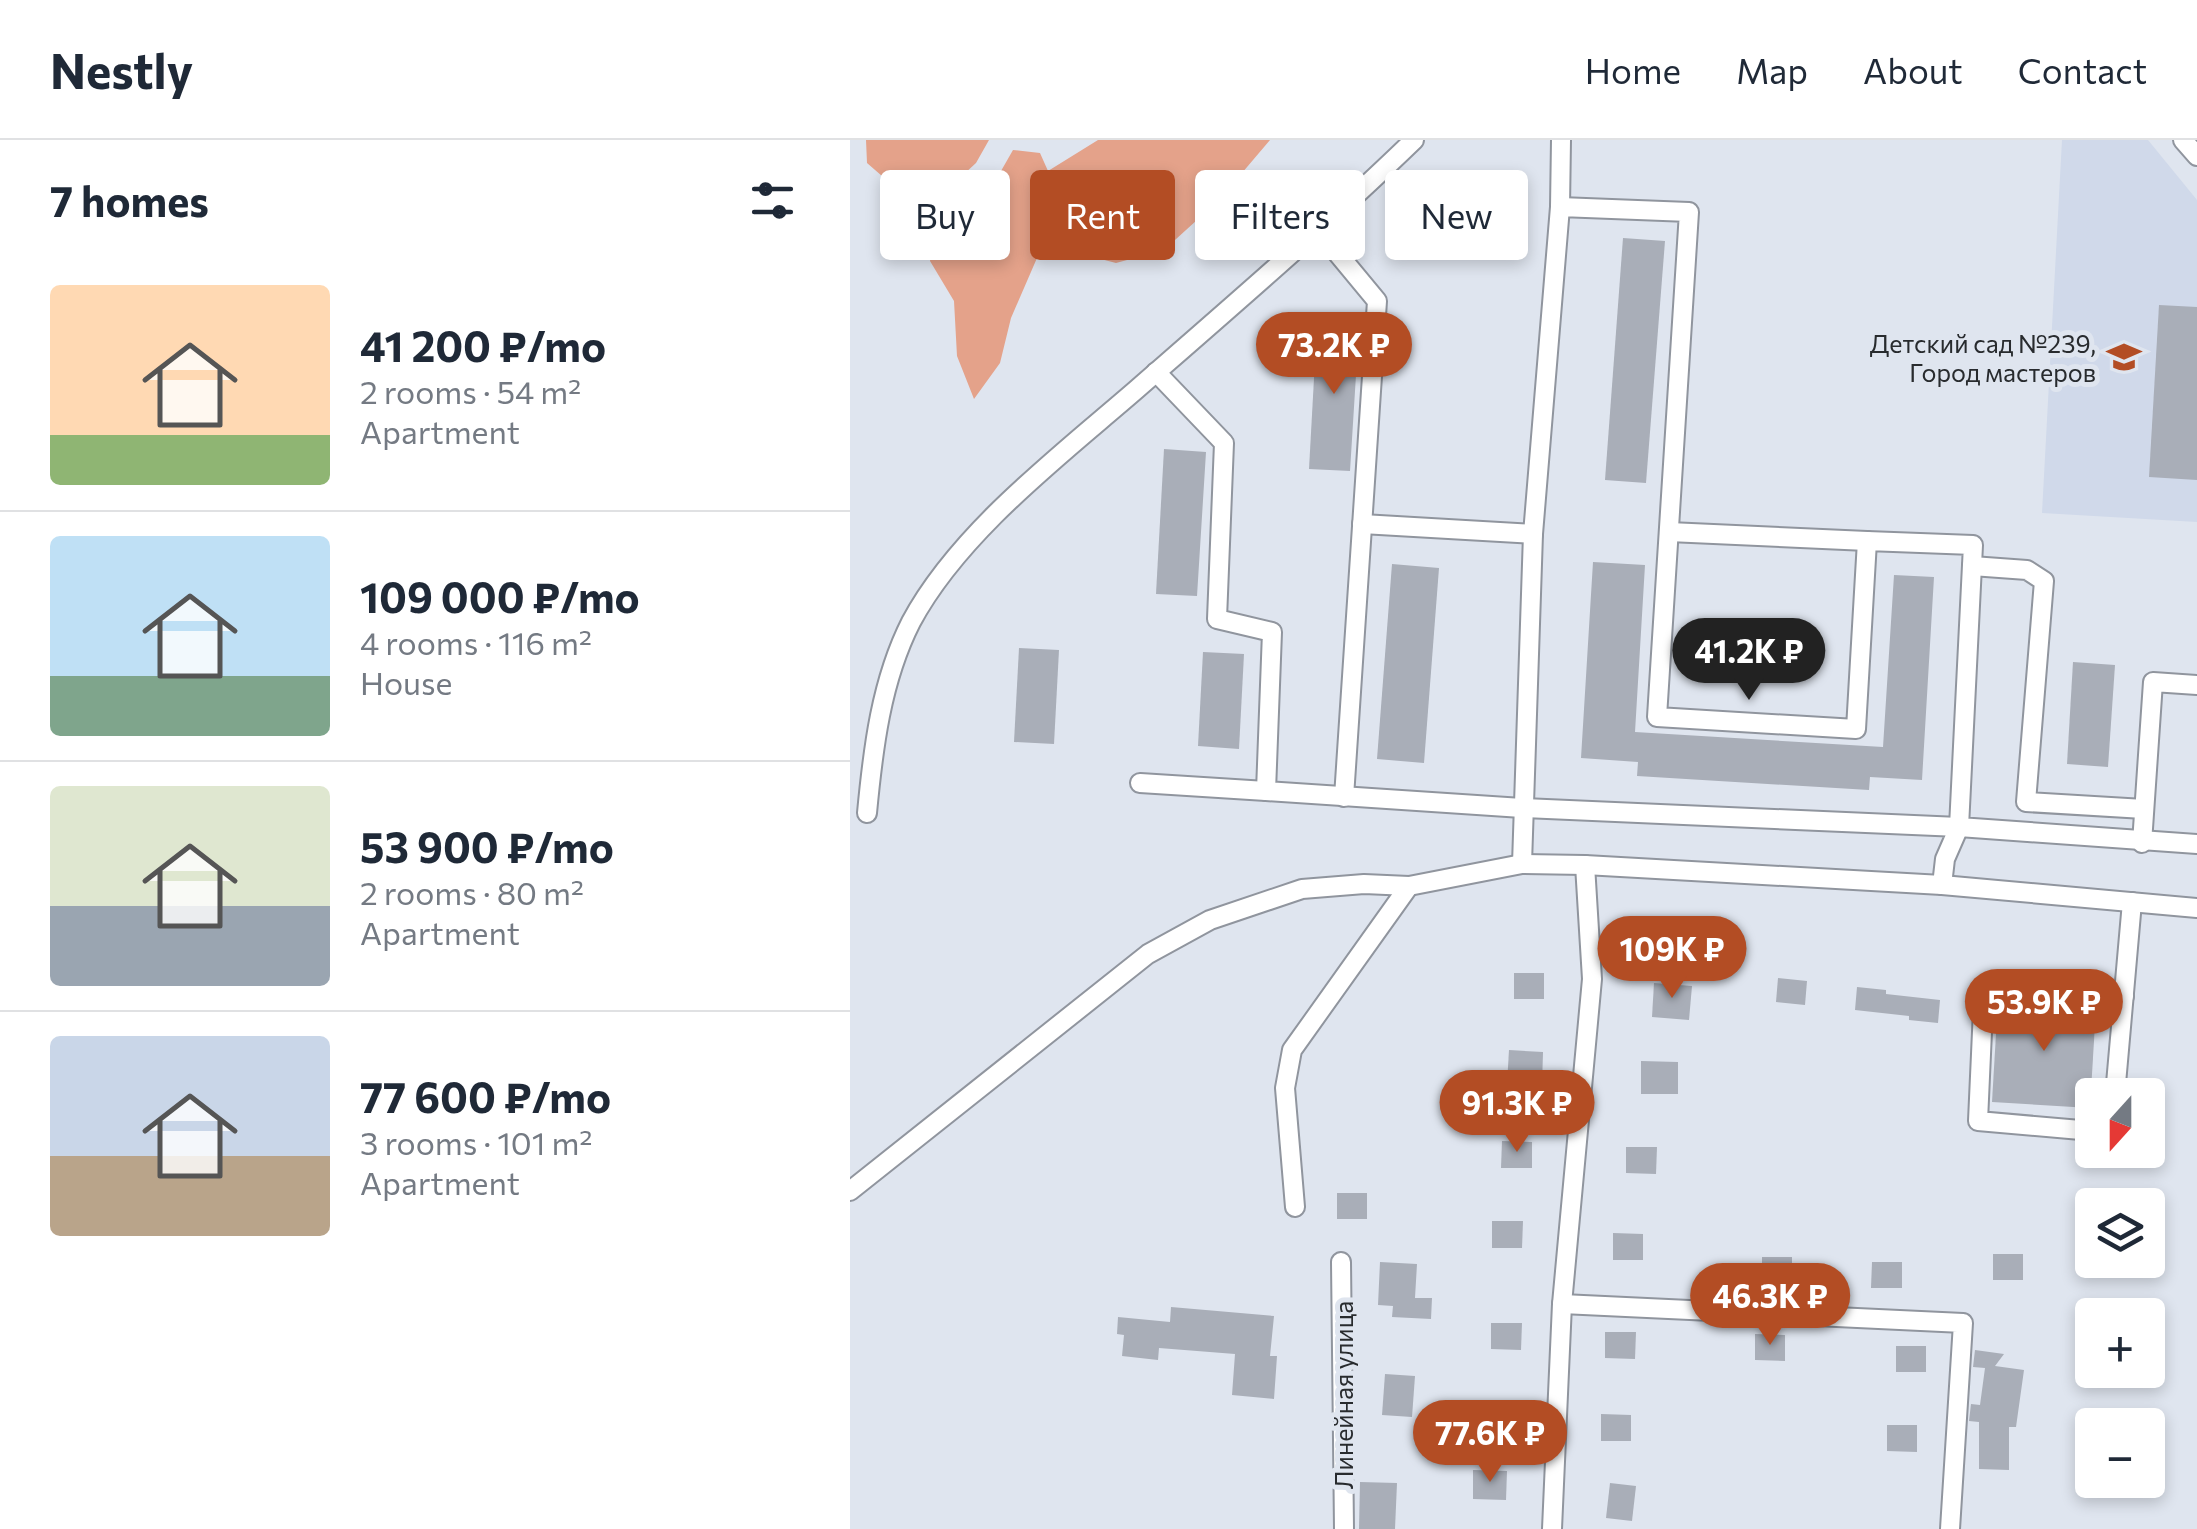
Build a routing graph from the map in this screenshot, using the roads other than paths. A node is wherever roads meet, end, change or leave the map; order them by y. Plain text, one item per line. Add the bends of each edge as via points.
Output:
1 (1414, 140) edge
2 (1561, 140) edge
3 (2184, 140) edge
4 (2197, 156) edge
5 (1365, 187) edge
6 (1560, 207) junction
7 (1285, 260) edge
8 (1343, 260) edge
9 (1156, 372) junction
10 (1362, 524) junction
11 (1668, 532) junction
12 (1533, 534) junction
13 (1867, 541) junction
14 (1972, 566) junction
15 (2197, 685) edge
16 (1140, 783) dead end
17 (1266, 792) junction
18 (1344, 796) junction
19 (1522, 808) junction
20 (2144, 809) junction
21 (867, 814) dead end
22 (1959, 826) junction
23 (2142, 842) junction
24 (2197, 844) edge
25 (1522, 864) junction
26 (1585, 865) junction
27 (1942, 885) junction
28 (1410, 886) junction
29 (2132, 902) junction
30 (2197, 908) edge
31 (2124, 996) junction
32 (2117, 1078) edge
33 (2075, 1130) edge
34 (850, 1191) edge
35 (1296, 1207) dead end
36 (1342, 1262) dead end
37 (1562, 1304) junction
38 (1344, 1529) edge
39 (1552, 1529) edge
40 (1950, 1529) edge

1 - 5 street
2 - 6 street
3 - 4 street
6 - 11 street via 1689,212
6 - 12 street
7 - 9 street
8 - 10 street via 1377,300
9 - 17 street via 1224,443 1217,619 1272,632
9 - 21 street via 1005,503 912,622 887,684
10 - 12 street
10 - 18 street
11 - 13 street
11 - 13 street via 1657,717 1856,729
12 - 19 street
13 - 14 street via 1973,545
14 - 20 street via 2028,570 2044,581 2026,802
14 - 22 street
15 - 20 street via 2152,682
16 - 17 street
17 - 18 street
18 - 19 street
19 - 22 street
19 - 25 street
20 - 23 street
22 - 23 street
22 - 27 street
23 - 24 street
25 - 26 street
25 - 28 street
26 - 27 street
26 - 37 street via 1592,980
27 - 29 street
28 - 34 street via 1302,890 1210,920 1148,954
28 - 35 street via 1292,1050 1285,1088
29 - 30 street
29 - 31 street
31 - 32 street
31 - 33 street via 1984,988 1978,1121
36 - 38 street, Линейная улица
37 - 39 street
37 - 40 street via 1962,1323

